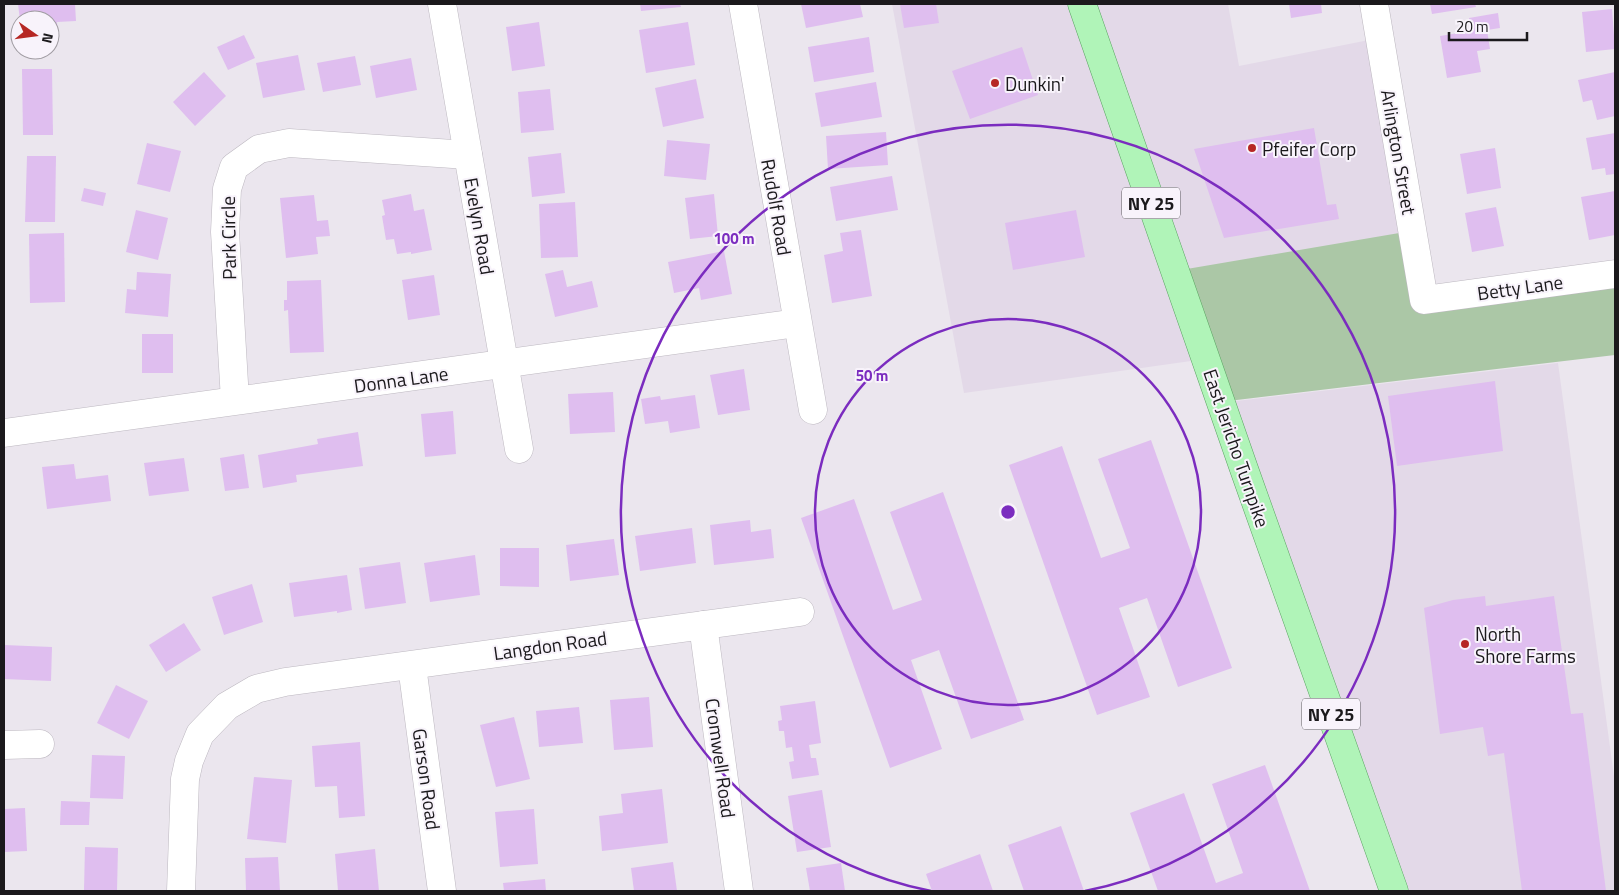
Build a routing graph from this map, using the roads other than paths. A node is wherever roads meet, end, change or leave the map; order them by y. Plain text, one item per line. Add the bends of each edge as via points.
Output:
1 (442, 4) edge
2 (743, 4) edge
3 (1082, 4) edge
4 (1374, 4) edge
5 (468, 155) junction
6 (1615, 274) edge
7 (1424, 300) joint
8 (797, 323) junction
9 (504, 364) junction
10 (235, 400) junction
11 (813, 410) dead end
12 (4, 433) edge
13 (519, 449) dead end
14 (800, 612) dead end
15 (703, 625) junction
16 (412, 666) junction
17 (40, 744) dead end
18 (4, 745) edge
19 (181, 891) edge
20 (442, 891) edge
21 (739, 891) edge
22 (1394, 891) edge

1 - 5 street, Evelyn Road
2 - 8 street, Rudolf Road
3 - 22 main road, East Jericho Turnpike / NY 25
4 - 7 street, Arlington Street
5 - 9 street, Evelyn Road
5 - 10 street, Park Circle via 290,143 259,149 234,167 227,189 225,232
6 - 7 street, Betty Lane
8 - 9 street, Donna Lane
8 - 11 street, Rudolf Road
9 - 10 street, Donna Lane
9 - 13 street, Evelyn Road
10 - 12 street, Donna Lane
14 - 15 street, Langdon Road
15 - 16 street, Langdon Road
15 - 21 street, Cromwell Road
16 - 19 street, Langdon Road via 285,682 256,689 227,706 200,734 188,761
16 - 20 street, Garson Road
17 - 18 street

